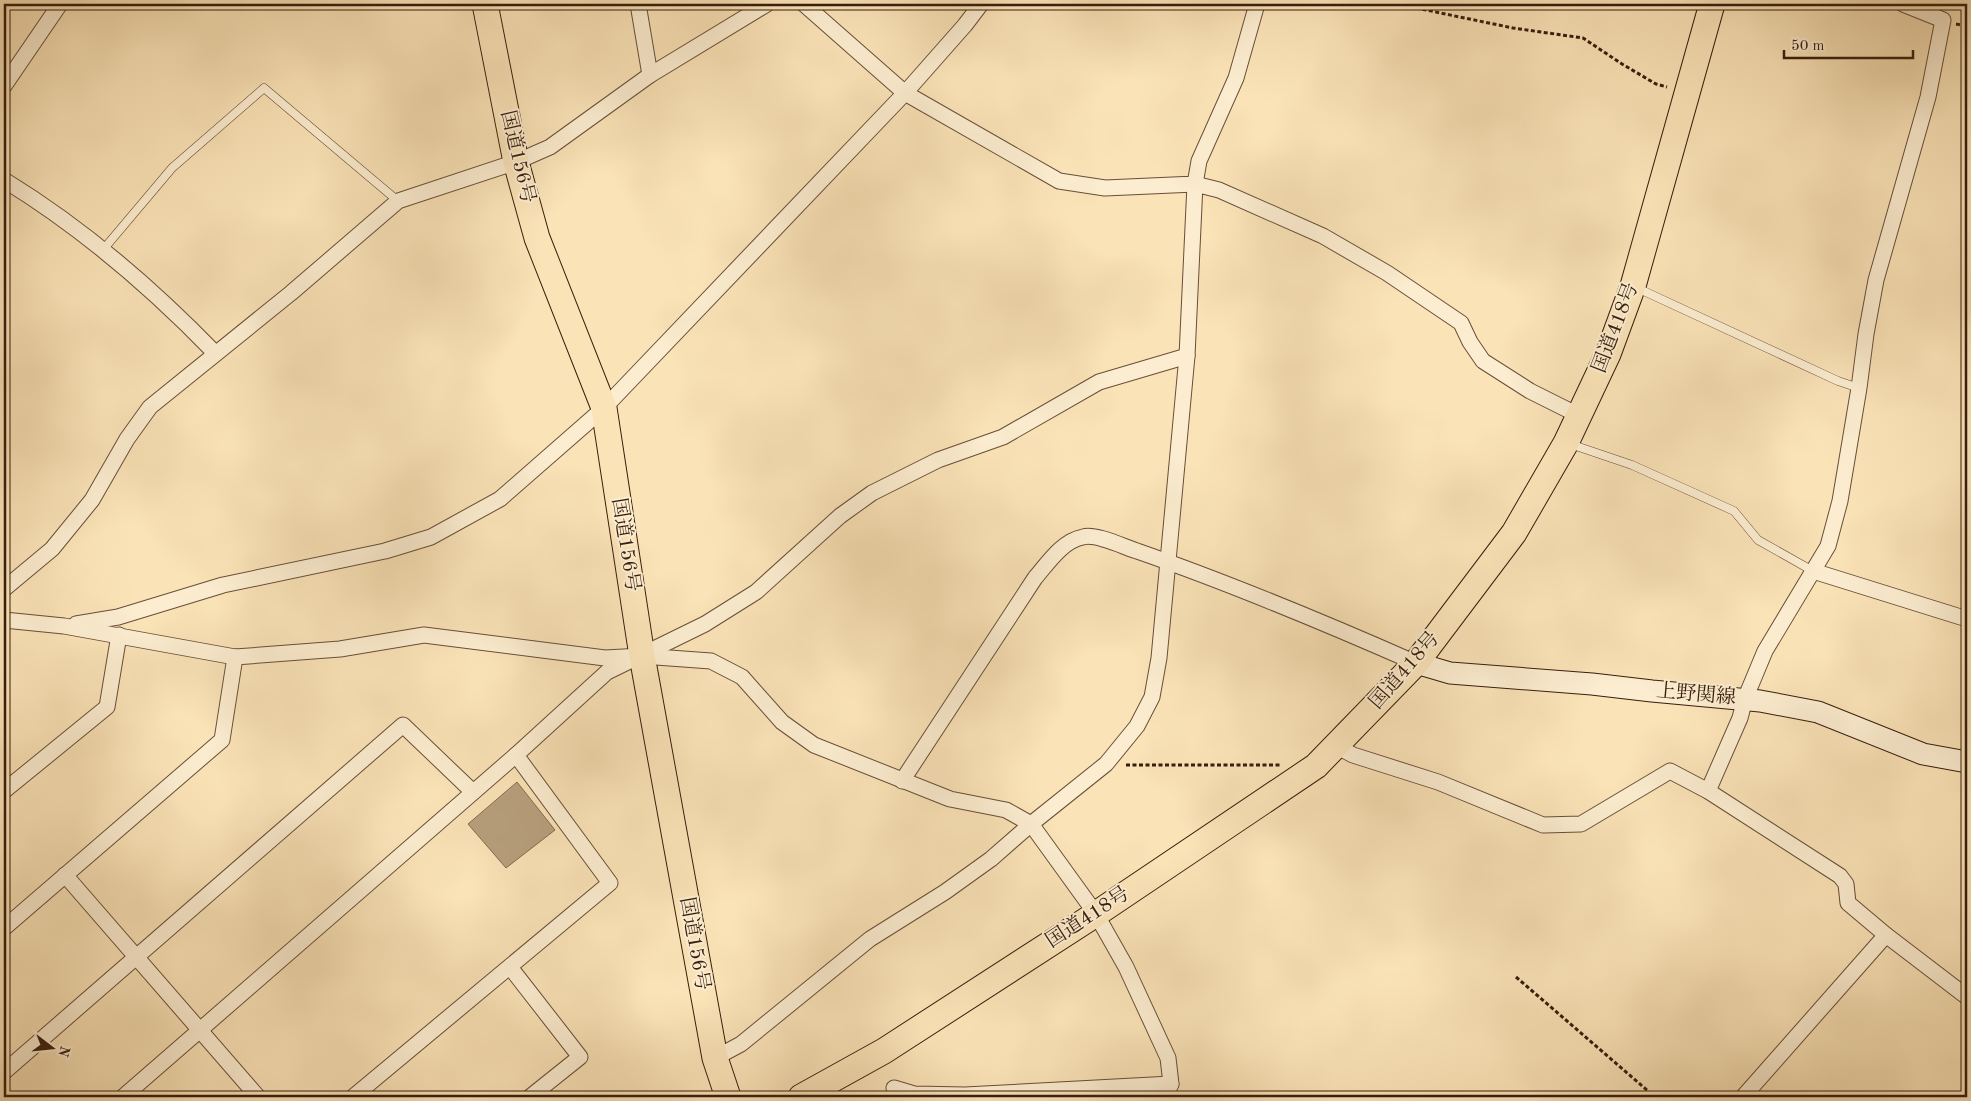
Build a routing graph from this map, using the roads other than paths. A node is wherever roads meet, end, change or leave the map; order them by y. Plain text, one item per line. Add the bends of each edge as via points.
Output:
1 (60, 4) edge
2 (485, 4) edge
3 (638, 4) edge
4 (767, 4) edge
5 (804, 4) edge
6 (981, 4) edge
7 (1257, 4) edge
8 (1712, 4) edge
9 (1903, 4) edge
10 (650, 75) junction
11 (6, 79) edge
12 (905, 93) junction
13 (516, 162) junction
14 (4, 180) edge
15 (1195, 184) junction
16 (398, 201) junction
17 (102, 250) junction
18 (1633, 286) junction
19 (215, 353) junction
20 (1187, 356) junction
21 (1859, 388) junction
22 (604, 408) junction
23 (1580, 416) junction
24 (1566, 443) junction
25 (1168, 562) junction
26 (1813, 571) junction
27 (4, 589) edge
28 (1967, 619) edge
29 (4, 620) edge
30 (64, 626) junction
31 (119, 635) junction
32 (642, 656) junction
33 (235, 657) junction
34 (1416, 663) junction
35 (1745, 699) junction
36 (1336, 746) junction
37 (516, 755) junction
38 (1967, 762) edge
39 (902, 781) junction
40 (4, 791) edge
41 (473, 792) junction
42 (1708, 792) junction
43 (1031, 824) junction
44 (66, 875) junction
45 (1096, 914) junction
46 (4, 928) edge
47 (1886, 935) junction
48 (136, 956) junction
49 (510, 967) junction
50 (1967, 997) edge
51 (200, 1030) junction
52 (715, 1058) junction
53 (4, 1072) edge
54 (894, 1088) dead end
55 (1168, 1091) edge
56 (123, 1097) edge
57 (258, 1097) edge
58 (353, 1097) edge
59 (530, 1097) edge
60 (728, 1097) edge
61 (800, 1097) edge
62 (1743, 1097) edge

1 - 11 street
2 - 13 highway, 国道156号
3 - 10 street
4 - 10 street
5 - 12 street
6 - 12 street
7 - 15 street via 1236,78 1200,161
8 - 18 highway, 国道418号
9 - 21 street via 1943,20 1928,97 1876,280
10 - 13 street via 550,147
12 - 15 street via 1059,181 1105,188
12 - 22 street
13 - 16 street
13 - 22 highway, 国道156号 via 537,238
14 - 17 street
15 - 20 street
15 - 23 street via 1219,190 1323,236 1387,273 1461,323 1483,361 1530,391
16 - 17 lane via 264,88 172,168
16 - 19 street
17 - 19 street via 178,314
18 - 21 lane
18 - 23 highway, 国道418号 via 1608,354
19 - 27 street via 150,407 127,438 92,500 52,549
20 - 25 street
20 - 32 street via 1099,382 1003,437 938,460 872,493 840,516 756,592 705,624
21 - 26 street via 1840,501 1828,546
22 - 30 street via 500,499 431,537 385,551 223,585 118,617
22 - 32 highway, 国道156号
23 - 24 highway, 国道418号
24 - 26 lane via 1632,465 1734,511 1758,540
24 - 34 highway, 国道418号 via 1514,533
25 - 34 street
25 - 39 street via 1099,538 1083,536 1061,548 1035,578
25 - 43 street via 1152,697 1137,726 1106,764
26 - 28 street
26 - 35 street via 1765,651
29 - 30 street
30 - 31 street
31 - 33 street
31 - 40 street via 107,706
32 - 33 street via 605,658 424,635 340,649
32 - 37 street via 607,672
32 - 39 street via 712,661 742,677 782,722 814,745
32 - 52 highway, 国道156号
33 - 44 street via 222,740
34 - 35 main road, 上野関線 via 1450,673
34 - 36 highway, 国道418号
35 - 38 main road, 上野関線 via 1818,712 1923,754
35 - 42 street
36 - 42 street via 1353,755 1438,782 1544,825 1581,824 1670,771
36 - 45 highway, 国道418号 via 1316,766
37 - 41 street
37 - 49 street via 610,884
39 - 43 street via 950,799 1006,810
41 - 48 street via 403,725
41 - 51 street
42 - 47 street via 1840,876 1846,884 1848,903
43 - 45 street
43 - 52 street via 991,859 870,939 740,1044
44 - 46 street
44 - 48 street
45 - 55 street via 1126,967 1168,1058
45 - 61 highway, 国道418号 via 884,1051
47 - 50 street
47 - 62 street
48 - 51 street
48 - 53 street
49 - 58 street
49 - 59 street via 580,1057
51 - 56 street
51 - 57 street
52 - 60 highway, 国道156号
54 - 55 street via 914,1094 965,1095

